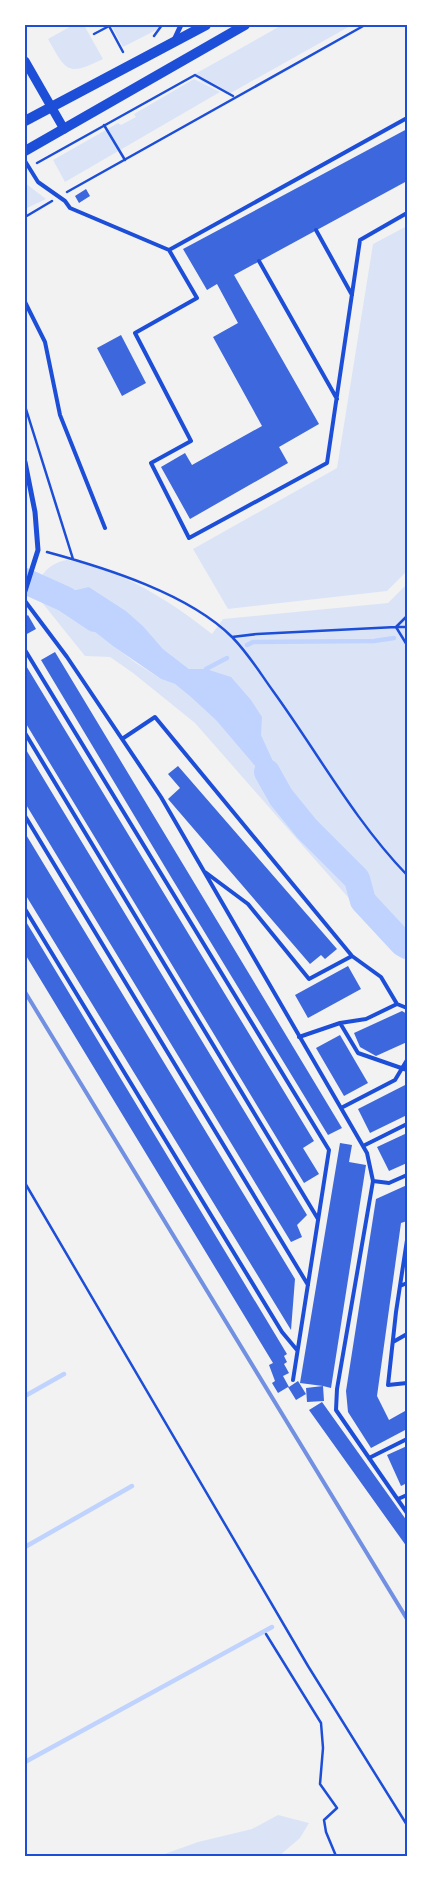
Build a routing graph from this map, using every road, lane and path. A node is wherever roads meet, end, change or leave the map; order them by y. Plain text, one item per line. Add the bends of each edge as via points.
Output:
1 (162, 25) edge
2 (181, 25) edge
3 (206, 25) edge
4 (244, 25) edge
5 (364, 25) edge
6 (110, 26) edge
7 (94, 34) dead end
8 (154, 36) dead end
9 (173, 43) junction
10 (123, 52) dead end
11 (25, 61) edge
12 (234, 96) junction
13 (51, 106) junction
14 (407, 118) edge
15 (25, 121) edge
16 (104, 125) junction
17 (64, 129) junction
18 (25, 151) edge
19 (49, 156) dead end
20 (125, 160) junction
21 (25, 161) edge
22 (58, 197) junction
23 (407, 213) edge
24 (25, 217) edge
25 (316, 230) dead end
26 (168, 250) junction
27 (259, 261) dead end
28 (352, 295) junction
29 (25, 302) edge
30 (336, 399) junction
31 (25, 406) edge
32 (25, 462) edge
33 (105, 528) dead end
34 (38, 550) junction
35 (73, 559) junction
36 (25, 591) edge
37 (25, 601) edge
38 (407, 616) edge
39 (396, 627) junction
40 (407, 627) edge
41 (232, 637) junction
42 (407, 645) edge
43 (25, 650) edge
44 (25, 733) edge
45 (122, 739) junction
46 (25, 816) edge
47 (203, 870) junction
48 (407, 875) edge
49 (25, 909) edge
50 (352, 956) junction
51 (397, 1004) junction
52 (407, 1008) edge
53 (340, 1023) junction
54 (299, 1037) junction
55 (407, 1060) edge
56 (401, 1068) junction
57 (407, 1070) edge
58 (341, 1108) junction
59 (407, 1124) edge
60 (363, 1146) junction
61 (407, 1174) edge
62 (25, 1182) edge
63 (373, 1182) junction
64 (318, 1220) junction
65 (407, 1240) edge
66 (407, 1283) edge
67 (308, 1284) junction
68 (400, 1286) junction
69 (407, 1334) edge
70 (393, 1342) junction
71 (297, 1350) junction
72 (293, 1380) dead end
73 (407, 1383) edge
74 (407, 1439) edge
75 (369, 1458) junction
76 (407, 1495) edge
77 (398, 1499) junction
78 (407, 1512) edge
79 (266, 1634) dead end
80 (407, 1825) edge
81 (336, 1856) edge

1 - 8 path
2 - 9 street
3 - 9 main road
4 - 17 main road
5 - 12 path
6 - 7 path
6 - 10 path
9 - 13 main road
11 - 13 street
12 - 16 path via 195,75
12 - 20 path
13 - 15 main road
13 - 17 street
14 - 26 lane
16 - 19 path
16 - 20 path
17 - 18 main road
20 - 22 path
21 - 22 lane via 38,182
22 - 24 path
22 - 26 lane via 70,208
23 - 28 lane via 360,240
25 - 28 lane
26 - 30 lane via 196,298 135,333 191,441 150,463 189,538 327,463
27 - 30 lane
28 - 30 lane
29 - 33 lane via 45,342 60,415
31 - 35 path
32 - 34 street via 35,512
34 - 35 path
34 - 36 street
35 - 41 path via 95,564 182,602
37 - 45 lane
38 - 39 path
39 - 40 path
39 - 41 path
39 - 42 path
41 - 48 path via 290,714 351,808
43 - 64 lane via 329,1150
44 - 64 lane
45 - 47 lane via 161,796
45 - 50 lane via 155,717
46 - 67 lane
47 - 50 lane via 248,904 309,979
47 - 54 lane
49 - 71 lane via 282,1332
50 - 51 lane via 381,977
51 - 52 lane
51 - 53 lane via 366,1019
53 - 54 lane
53 - 56 lane via 358,1053
54 - 58 lane
55 - 56 lane
56 - 57 lane
56 - 58 lane via 395,1080
58 - 60 lane
59 - 60 lane
60 - 63 lane
61 - 63 lane via 389,1183
62 - 80 path via 308,1666
63 - 75 lane via 336,1410
64 - 67 lane
65 - 68 lane
66 - 68 lane
67 - 71 lane
68 - 70 lane
69 - 70 lane
70 - 73 lane via 388,1385
71 - 72 lane
74 - 75 lane
75 - 77 lane
76 - 77 lane
77 - 78 lane
79 - 81 path via 321,1723 320,1784 337,1808 324,1820

